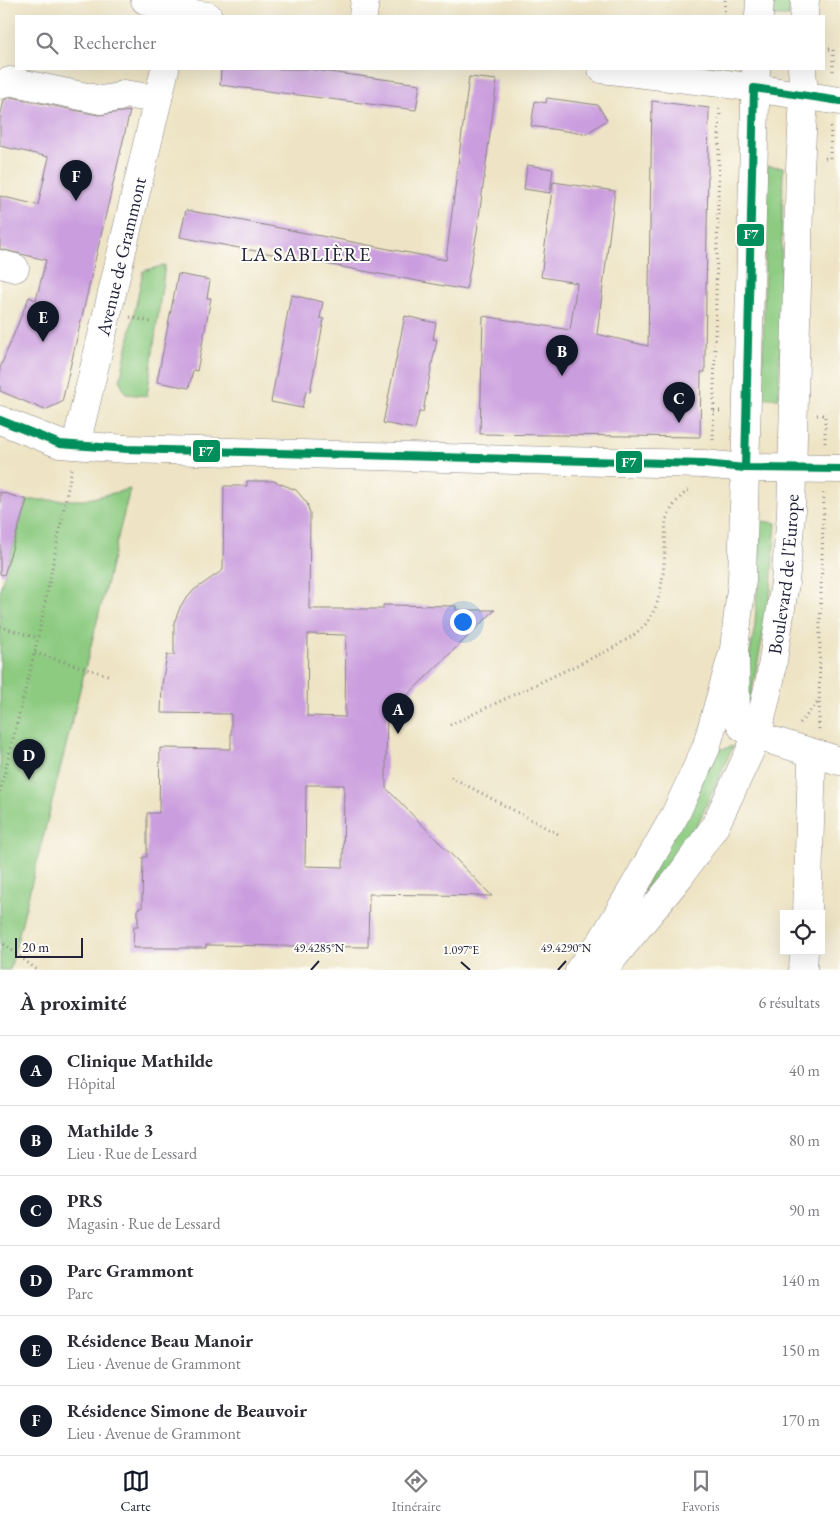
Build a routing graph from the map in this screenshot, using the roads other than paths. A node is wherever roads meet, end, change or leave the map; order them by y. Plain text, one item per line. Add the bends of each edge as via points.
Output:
1 (145, 0) edge
2 (365, 0) edge
3 (760, 0) edge
4 (805, 0) edge
5 (179, 9) edge
6 (204, 15) edge
7 (363, 15) edge
8 (759, 15) edge
9 (804, 15) edge
10 (165, 70) edge
11 (619, 70) edge
12 (802, 70) edge
13 (755, 78) edge
14 (0, 85) edge
15 (804, 96) junction
16 (158, 99) junction
17 (840, 102) edge
18 (0, 420) edge
19 (76, 445) junction
20 (744, 468) junction
21 (792, 468) junction
22 (840, 469) edge
23 (734, 649) junction
24 (757, 736) junction
25 (827, 758) edge
26 (807, 910) edge
27 (804, 955) edge
28 (578, 970) edge
29 (603, 970) edge
30 (803, 970) edge

1 - 5 main road
2 - 7 main road
3 - 8 main road
4 - 9 main road
5 - 6 main road
10 - 16 main road, Avenue de Grammont
11 - 13 main road
12 - 15 main road, Boulevard de l'Europe
13 - 15 main road
13 - 20 main road, Boulevard de l'Europe
14 - 16 main road via 10,80 101,100 124,94
15 - 17 main road
15 - 21 main road, Boulevard de l'Europe
16 - 19 main road, Avenue de Grammont
18 - 19 main road via 60,444
19 - 20 main road via 704,464
20 - 21 main road
20 - 23 main road, Boulevard de l'Europe via 742,580
21 - 22 main road
21 - 24 main road, Boulevard de l'Europe via 785,582 770,680
23 - 24 main road via 736,713 742,727
23 - 28 main road, Boulevard de l'Europe via 706,748 675,815 602,941
24 - 25 main road
24 - 29 main road, Boulevard de l'Europe via 715,826 680,876
25 - 26 main road via 812,762
27 - 30 main road

